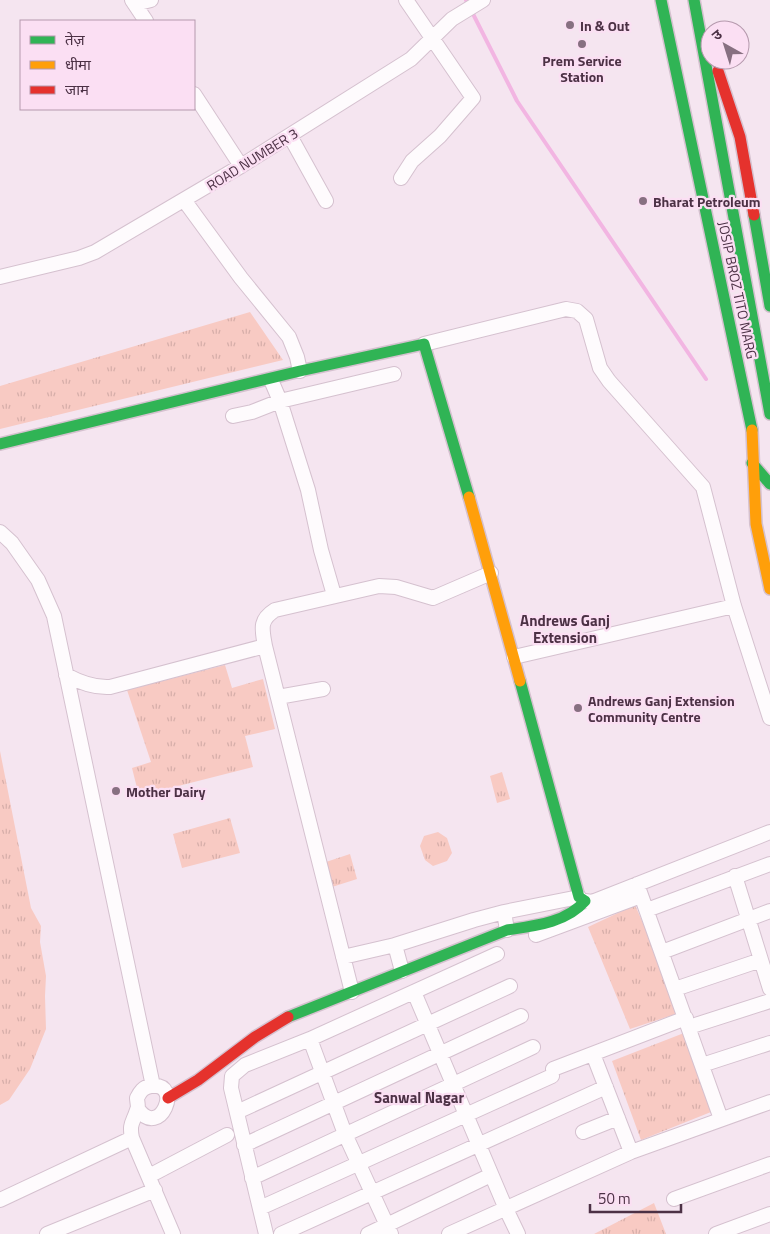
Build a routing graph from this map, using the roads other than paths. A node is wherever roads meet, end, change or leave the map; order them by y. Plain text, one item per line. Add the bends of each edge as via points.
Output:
1 (152, 0) edge
2 (406, 0) edge
3 (661, 0) edge
4 (481, 1) edge
5 (133, 2) edge
6 (695, 3) edge
7 (145, 20) edge
8 (701, 20) edge
9 (432, 38) junction
10 (717, 70) edge
11 (195, 96) edge
12 (290, 136) junction
13 (241, 166) junction
14 (401, 178) dead end
15 (184, 200) junction
16 (326, 201) dead end
17 (0, 277) edge
18 (770, 306) edge
19 (424, 344) junction
20 (300, 371) junction
21 (394, 374) dead end
22 (271, 380) junction
23 (280, 401) junction
24 (770, 414) edge
25 (234, 416) dead end
26 (0, 444) edge
27 (752, 463) junction
28 (770, 484) edge
29 (0, 532) edge
30 (766, 554) edge
31 (491, 573) junction
32 (770, 589) edge
33 (334, 595) junction
34 (734, 606) junction
35 (265, 646) junction
36 (514, 657) junction
37 (66, 675) junction
38 (323, 689) dead end
39 (278, 697) junction
40 (770, 718) edge
41 (770, 832) edge
42 (770, 864) edge
43 (735, 876) junction
44 (639, 890) junction
45 (582, 899) junction
46 (647, 910) junction
47 (770, 911) edge
48 (504, 912) junction
49 (748, 919) junction
50 (508, 930) junction
51 (536, 936) dead end
52 (395, 945) junction
53 (662, 952) junction
54 (497, 954) dead end
55 (763, 956) edge
56 (343, 957) junction
57 (402, 971) junction
58 (510, 986) dead end
59 (675, 989) junction
60 (770, 989) edge
61 (352, 992) junction
62 (414, 992) junction
63 (770, 1001) edge
64 (522, 1016) dead end
65 (687, 1022) junction
66 (428, 1024) junction
67 (310, 1039) junction
68 (770, 1042) edge
69 (533, 1047) dead end
70 (440, 1054) junction
71 (593, 1054) junction
72 (702, 1065) junction
73 (323, 1073) junction
74 (454, 1085) junction
75 (153, 1086) junction
76 (606, 1087) junction
77 (168, 1098) junction
78 (770, 1102) edge
79 (334, 1104) junction
80 (138, 1108) junction
81 (236, 1112) junction
82 (466, 1114) junction
83 (618, 1118) junction
84 (721, 1120) junction
85 (583, 1132) dead end
86 (346, 1134) junction
87 (228, 1135) dead end
88 (132, 1138) junction
89 (479, 1144) junction
90 (244, 1145) junction
91 (631, 1152) junction
92 (359, 1164) junction
93 (770, 1164) edge
94 (491, 1175) junction
95 (149, 1176) junction
96 (252, 1178) junction
97 (155, 1190) junction
98 (372, 1193) junction
99 (674, 1199) dead end
100 (0, 1200) edge
101 (260, 1208) junction
102 (506, 1209) junction
103 (770, 1214) edge
104 (389, 1230) edge
105 (64, 1231) edge
106 (47, 1234) edge
107 (173, 1234) edge
108 (266, 1234) edge
109 (280, 1234) edge
110 (368, 1234) edge
111 (449, 1234) edge
112 (518, 1234) edge
113 (716, 1234) edge

1 - 5 street
2 - 9 street
3 - 27 street, JOSIP BROZ TITO MARG via 752,430
4 - 9 street, ROAD NUMBER 3 via 452,19
5 - 7 street
6 - 8 street
6 - 24 street, JOSIP BROZ TITO MARG
9 - 12 street, ROAD NUMBER 3 via 410,59
9 - 14 street via 473,98 407,167
10 - 18 street via 740,137
11 - 13 street
12 - 13 street, ROAD NUMBER 3
12 - 16 street
13 - 15 street, ROAD NUMBER 3
15 - 17 street, ROAD NUMBER 3 via 94,252
15 - 20 street via 288,337
19 - 20 street
19 - 31 street
19 - 34 street via 566,308 577,311 586,319 600,368 609,381 703,487
20 - 22 street
21 - 23 street
22 - 23 street
22 - 26 street
23 - 25 street
23 - 33 street via 308,490
27 - 28 street
27 - 30 street, JOSIP BROZ TITO MARG via 756,524
29 - 37 street via 12,543 38,580 54,616
30 - 32 street, JOSIP BROZ TITO MARG
31 - 33 street via 433,598 379,586
31 - 36 street
33 - 35 street via 275,610 266,616 262,624
34 - 36 street
34 - 40 street
35 - 37 street via 110,687 98,688
35 - 39 street
36 - 45 street
37 - 75 street
38 - 39 street
39 - 56 street
41 - 44 street
42 - 43 street
43 - 46 street
43 - 49 street
44 - 45 street via 592,902
44 - 46 street
44 - 51 street
45 - 48 street
45 - 50 street via 577,911 570,914 535,927
46 - 53 street
47 - 49 street
48 - 50 street
48 - 52 street
49 - 53 street
49 - 55 street
50 - 57 street
52 - 56 street
52 - 57 street
53 - 59 street
54 - 62 street
55 - 59 street
55 - 60 street
56 - 61 street
57 - 61 street
58 - 66 street
59 - 65 street
61 - 77 street via 284,1019
62 - 66 street
62 - 67 street
63 - 65 street
64 - 70 street
65 - 71 street
65 - 72 street
66 - 70 street
66 - 73 street
67 - 73 street
67 - 81 street via 246,1065 232,1076
68 - 72 street
69 - 74 street
70 - 74 street
70 - 79 street
71 - 76 street
71 - 82 street
72 - 84 street
73 - 79 street
73 - 81 street
74 - 82 street
74 - 86 street
75 - 77 street via 162,1089
75 - 80 street via 139,1093
76 - 83 street
76 - 89 street
77 - 80 street via 167,1107 160,1115 150,1117
78 - 84 street
79 - 86 street
79 - 90 street
80 - 88 street via 130,1127
81 - 90 street
82 - 89 street
82 - 92 street
83 - 85 street
83 - 91 street
84 - 91 street
86 - 92 street
86 - 96 street
87 - 95 street
88 - 95 street
88 - 100 street
89 - 94 street
89 - 98 street
90 - 96 street
91 - 102 street
92 - 98 street
92 - 101 street
93 - 99 street
94 - 102 street
94 - 104 street
95 - 97 street
96 - 101 street
97 - 105 street
97 - 107 street
98 - 104 street
98 - 109 street
101 - 108 street
102 - 111 street
102 - 112 street
103 - 113 street
104 - 110 street
105 - 106 street

